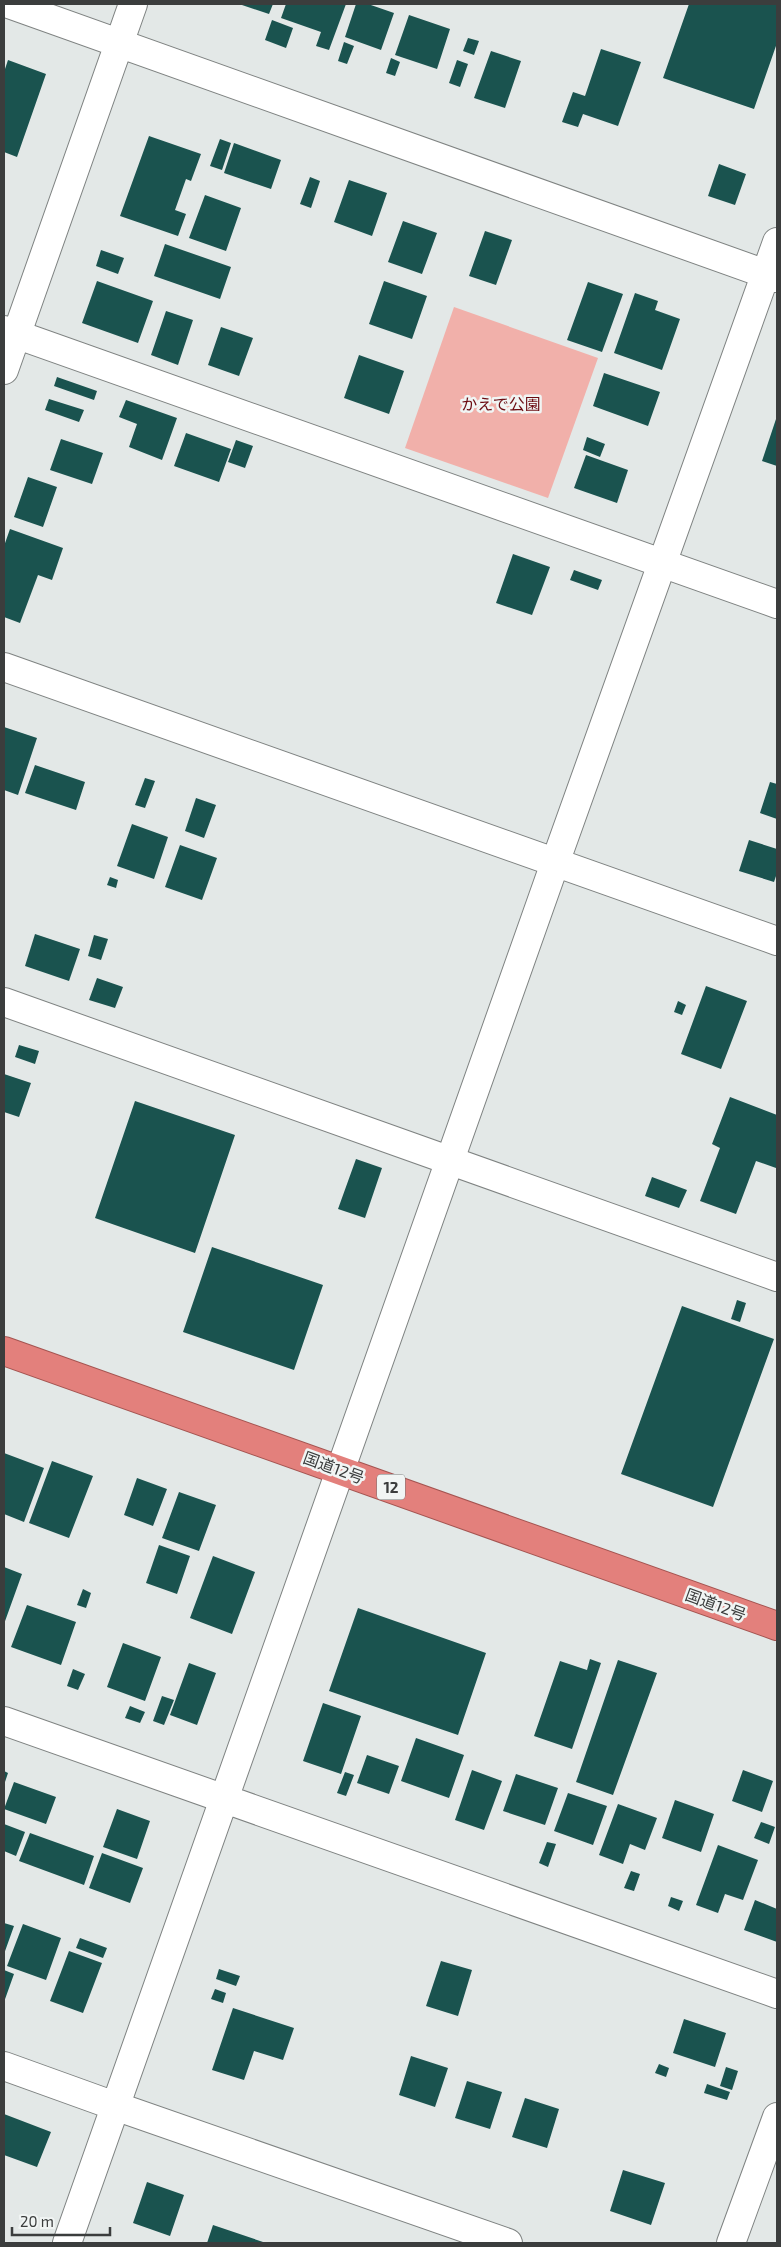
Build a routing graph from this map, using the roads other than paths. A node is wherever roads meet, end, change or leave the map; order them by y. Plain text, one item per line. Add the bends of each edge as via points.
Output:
1 (9, 4) edge
2 (133, 4) edge
3 (119, 43) junction
4 (777, 242) edge
5 (772, 276) edge
6 (10, 333) edge
7 (4, 370) edge
8 (664, 563) junction
9 (777, 604) edge
10 (4, 667) edge
11 (555, 863) junction
12 (777, 941) edge
13 (4, 1002) edge
14 (450, 1160) junction
15 (777, 1277) edge
16 (4, 1351) edge
17 (340, 1469) junction
18 (777, 1626) edge
19 (4, 1721) edge
20 (225, 1800) junction
21 (777, 1994) edge
22 (4, 2066) edge
23 (115, 2106) junction
24 (777, 2117) edge
25 (67, 2243) edge
26 (508, 2243) edge
27 (732, 2243) edge

1 - 3 street
2 - 3 street
3 - 5 street
3 - 6 street
4 - 5 street
5 - 8 street
6 - 7 street
6 - 8 street
8 - 9 street
8 - 11 street
10 - 11 street
11 - 12 street
11 - 14 street
13 - 14 street
14 - 15 street
14 - 17 street
16 - 17 highway, 国道12号 / 12
17 - 18 highway, 国道12号 / 12
17 - 20 street
19 - 20 street
20 - 21 street
20 - 23 street
22 - 23 street
23 - 25 street
23 - 26 street
24 - 27 street

